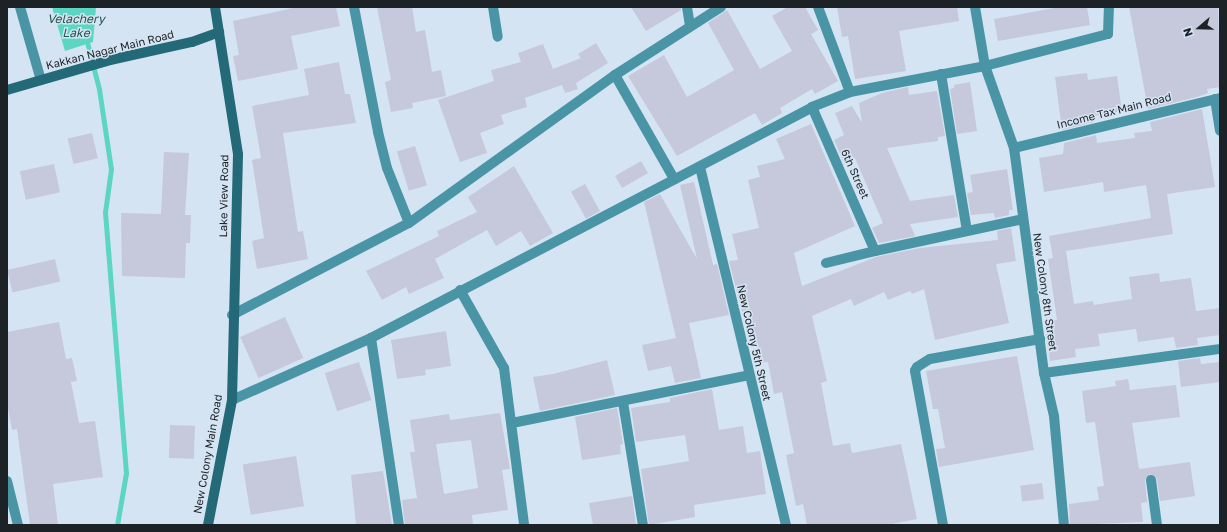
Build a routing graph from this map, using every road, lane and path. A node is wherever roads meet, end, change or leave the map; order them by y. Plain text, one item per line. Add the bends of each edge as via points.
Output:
1 (20, 7) edge
2 (215, 7) edge
3 (354, 7) edge
4 (493, 7) edge
5 (687, 7) edge
6 (722, 7) edge
7 (818, 7) edge
8 (975, 7) edge
9 (1108, 7) edge
10 (690, 24) junction
11 (219, 32) junction
12 (498, 38) dead end
13 (985, 66) junction
14 (941, 74) junction
15 (615, 75) junction
16 (41, 80) junction
17 (7, 90) edge
18 (850, 92) junction
19 (1217, 98) edge
20 (812, 107) junction
21 (1220, 131) edge
22 (1014, 148) junction
23 (700, 167) junction
24 (674, 179) junction
25 (1023, 219) junction
26 (409, 223) junction
27 (967, 231) junction
28 (875, 251) junction
29 (826, 263) dead end
30 (460, 290) junction
31 (232, 315) junction
32 (371, 338) junction
33 (1040, 339) junction
34 (1220, 348) edge
35 (1044, 373) junction
36 (750, 374) junction
37 (232, 400) junction
38 (623, 402) junction
39 (512, 423) junction
40 (1151, 480) dead end
41 (7, 481) edge
42 (18, 525) edge
43 (208, 525) edge
44 (398, 525) edge
45 (524, 525) edge
46 (643, 525) edge
47 (786, 525) edge
48 (943, 525) edge
49 (1064, 525) edge
50 (1157, 525) edge

1 - 16 street
2 - 11 street, Lake View Road
3 - 26 street via 387,168
4 - 12 street
5 - 10 street
6 - 10 street
7 - 18 street
8 - 13 street, New Colony 8th Street
9 - 13 street via 1108,34
10 - 15 street
11 - 16 street, Kakkan Nagar Main Road via 192,42 110,60
11 - 31 street, Lake View Road via 238,154
13 - 14 street
13 - 22 street, New Colony 8th Street
14 - 18 street
14 - 27 street
15 - 24 street
15 - 26 street
16 - 17 street, Kakkan Nagar Main Road
18 - 20 street
19 - 21 street
19 - 22 street, Income Tax Main Road
20 - 23 street
20 - 28 street, 6th Street
22 - 25 street, New Colony 8th Street
23 - 24 street
23 - 36 street, New Colony 5th Street
24 - 30 street
25 - 27 street
25 - 33 street, New Colony 8th Street
26 - 31 street
27 - 28 street
28 - 29 street
30 - 32 street
30 - 39 street via 504,368
31 - 37 street, New Colony Main Road
32 - 37 street
32 - 44 street
33 - 35 street, New Colony 8th Street
33 - 48 street via 930,359 917,366 915,371
34 - 35 street
35 - 49 street, New Colony 8th Street via 1054,416
36 - 38 street
36 - 47 street, New Colony 5th Street
37 - 43 street, New Colony Main Road
38 - 39 street
38 - 46 street
39 - 45 street
40 - 50 street
41 - 42 street

